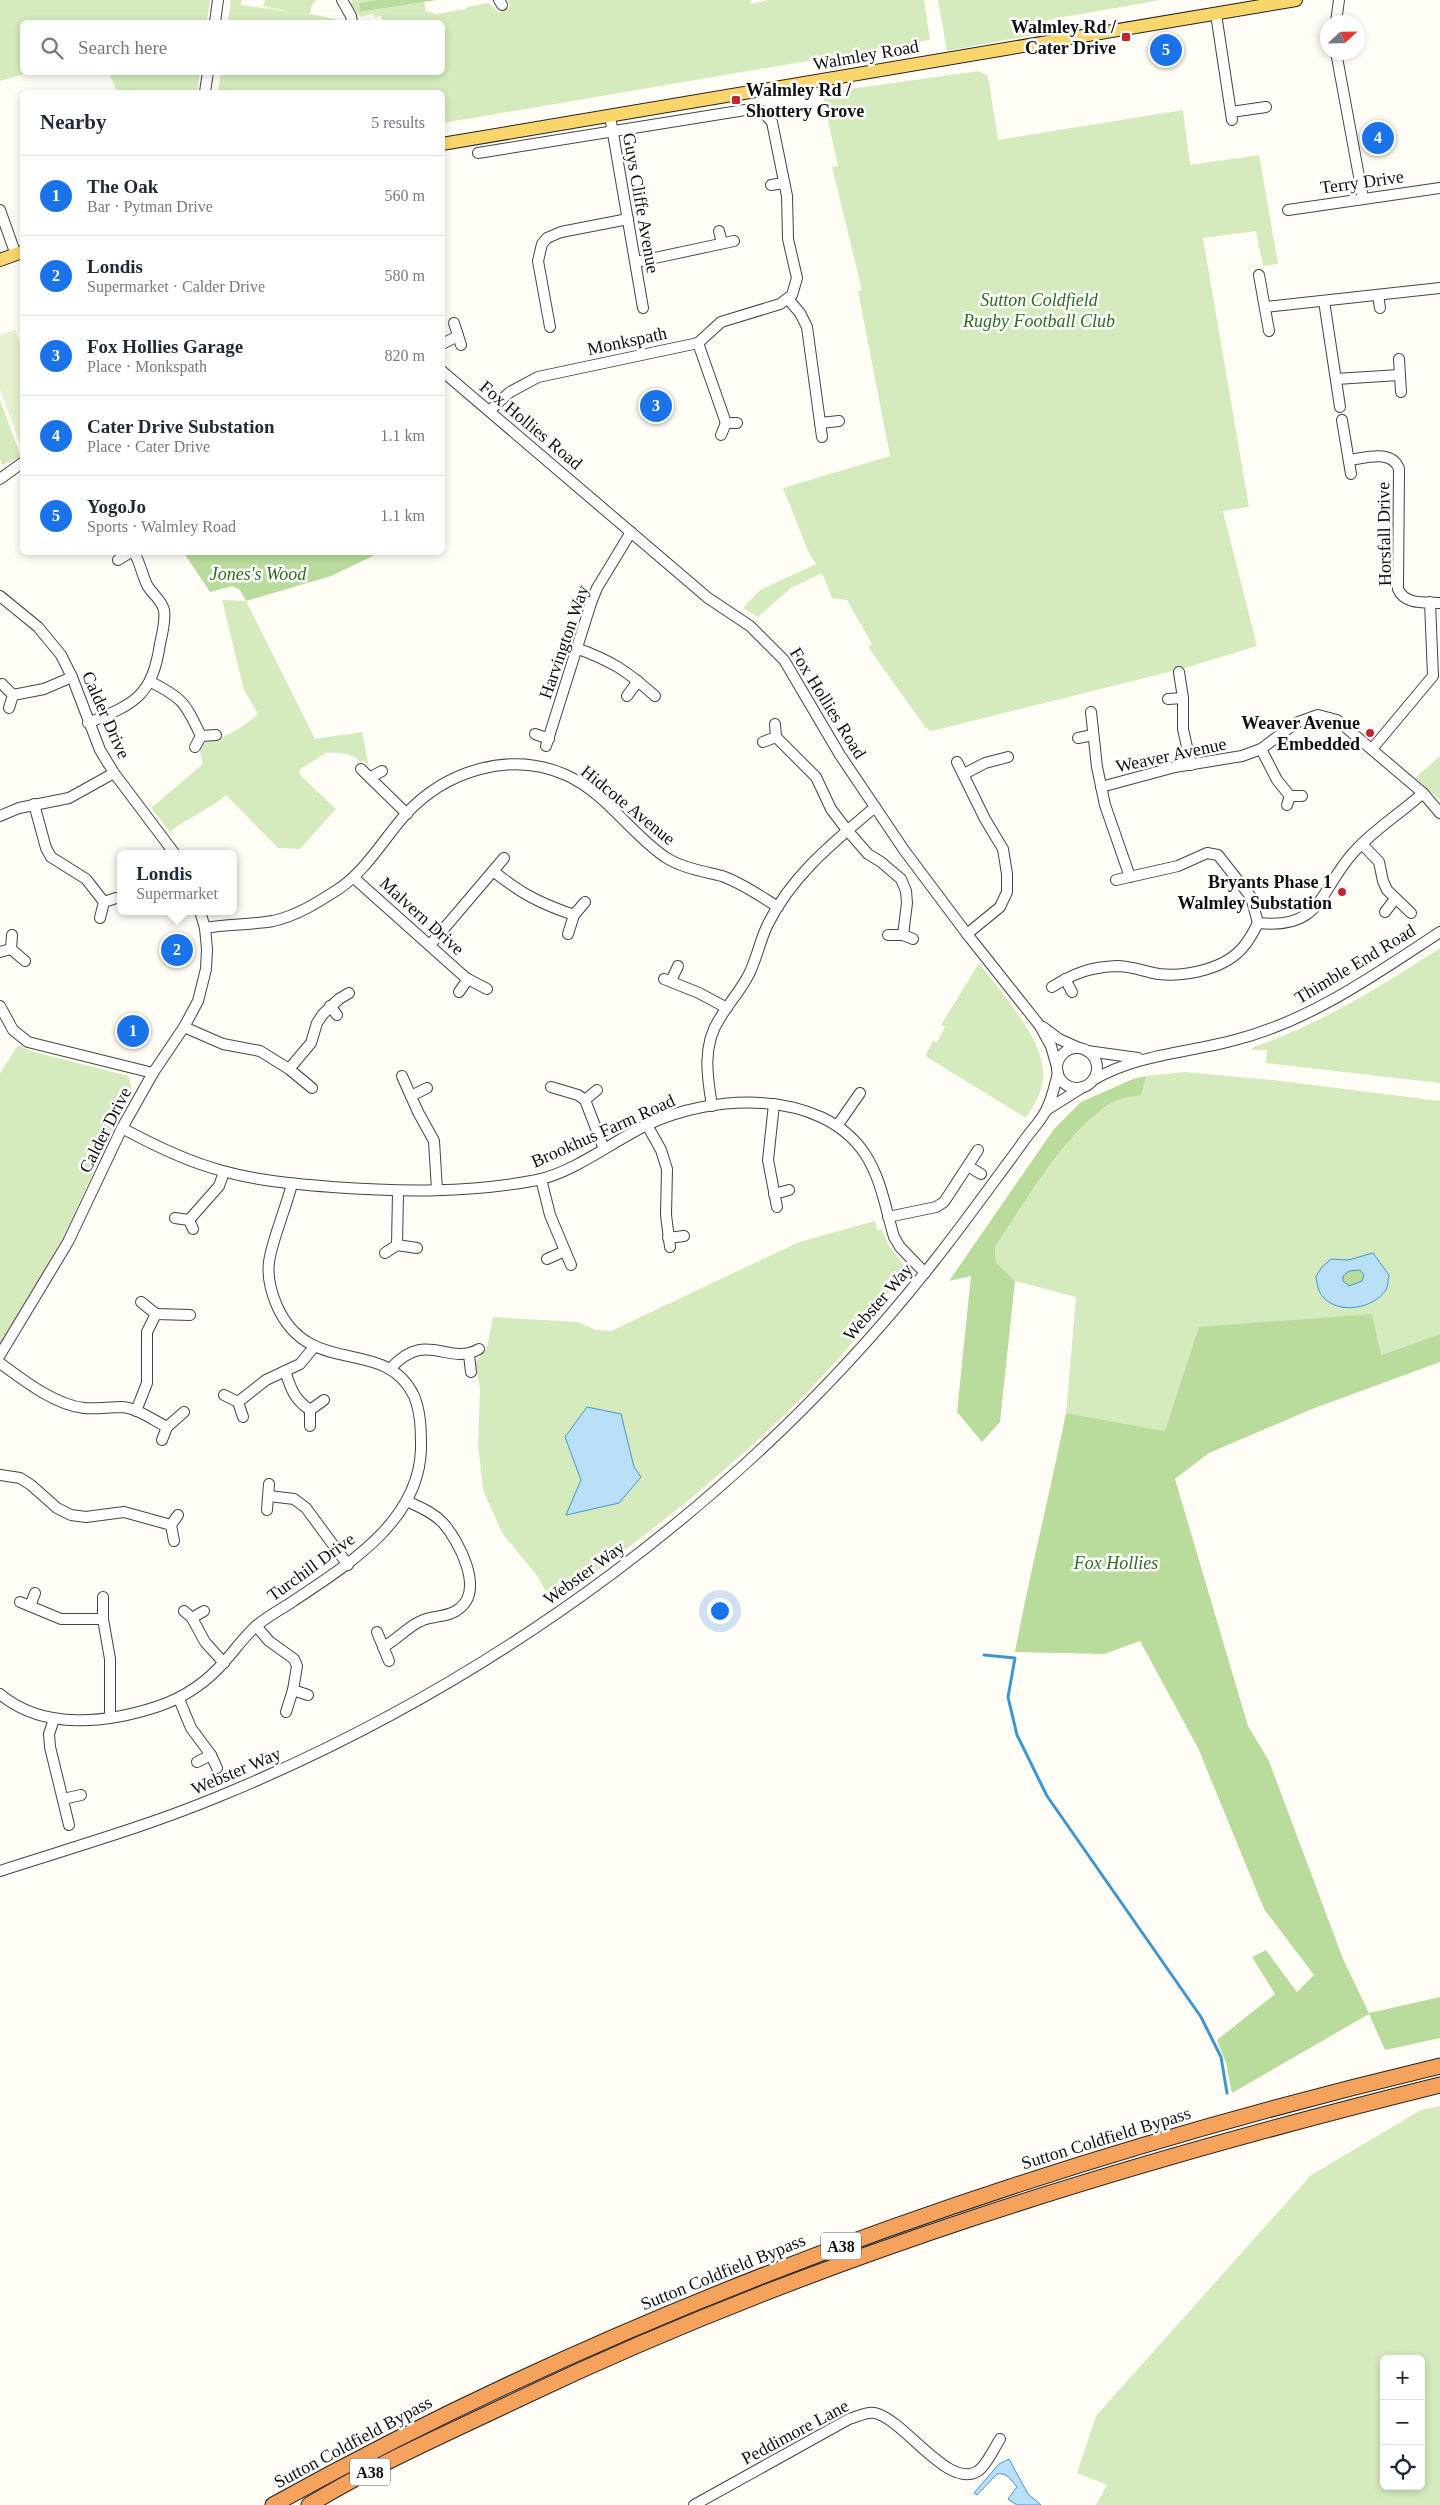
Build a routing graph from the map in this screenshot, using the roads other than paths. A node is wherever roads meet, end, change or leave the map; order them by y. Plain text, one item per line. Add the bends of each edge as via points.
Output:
1 (218, 0) edge
2 (342, 0) edge
3 (1296, 0) edge
4 (1339, 0) edge
5 (1216, 14) junction
6 (1337, 15) edge
7 (215, 20) edge
8 (352, 20) edge
9 (1337, 60) edge
10 (208, 75) edge
11 (205, 90) edge
12 (1266, 107) dead end
13 (610, 116) junction
14 (612, 131) junction
15 (489, 136) junction
16 (445, 143) edge
17 (491, 150) junction
18 (478, 152) dead end
19 (784, 183) junction
20 (771, 185) dead end
21 (1440, 188) edge
22 (1363, 198) junction
23 (0, 210) edge
24 (1288, 210) dead end
25 (628, 219) junction
26 (719, 231) dead end
27 (734, 241) dead end
28 (722, 244) junction
29 (19, 253) edge
30 (0, 260) edge
31 (636, 262) junction
32 (1259, 275) dead end
33 (1440, 288) edge
34 (652, 294) dead end
35 (641, 296) junction
36 (1378, 296) junction
37 (788, 300) junction
38 (1324, 301) junction
39 (1265, 307) junction
40 (643, 308) dead end
41 (1380, 308) dead end
42 (559, 313) dead end
43 (548, 316) junction
44 (454, 324) dead end
45 (550, 327) dead end
46 (1269, 331) dead end
47 (445, 343) edge
48 (698, 343) junction
49 (1399, 359) dead end
50 (445, 374) edge
51 (1400, 375) junction
52 (1336, 380) junction
53 (1401, 392) dead end
54 (1340, 407) dead end
55 (489, 411) junction
56 (1342, 420) dead end
57 (839, 422) dead end
58 (726, 423) junction
59 (737, 423) dead end
60 (820, 424) junction
61 (721, 435) dead end
62 (822, 437) dead end
63 (1349, 460) junction
64 (20, 465) edge
65 (1351, 474) dead end
66 (0, 479) edge
67 (631, 532) junction
68 (127, 555) edge
69 (134, 555) edge
70 (118, 560) dead end
71 (0, 596) edge
72 (1435, 602) edge
73 (576, 648) junction
74 (1179, 672) dead end
75 (1437, 676) edge
76 (72, 677) junction
77 (151, 682) junction
78 (638, 682) junction
79 (2, 684) dead end
80 (13, 695) junction
81 (627, 696) dead end
82 (655, 696) dead end
83 (1168, 698) dead end
84 (1183, 698) junction
85 (9, 708) dead end
86 (1091, 712) dead end
87 (88, 723) junction
88 (775, 724) dead end
89 (216, 734) dead end
90 (535, 734) dead end
91 (1093, 735) junction
92 (201, 736) junction
93 (776, 736) junction
94 (1078, 738) dead end
95 (763, 742) dead end
96 (195, 747) dead end
97 (1261, 749) junction
98 (1372, 749) junction
99 (1008, 757) dead end
100 (957, 762) dead end
101 (1191, 765) junction
102 (361, 769) dead end
103 (382, 772) dead end
104 (114, 774) junction
105 (964, 774) junction
106 (371, 777) junction
107 (1101, 787) junction
108 (1423, 793) junction
109 (1302, 796) dead end
110 (34, 804) junction
111 (875, 807) junction
112 (1440, 813) edge
113 (407, 814) junction
114 (0, 816) edge
115 (847, 830) junction
116 (1362, 844) junction
117 (172, 850) edge
118 (504, 858) dead end
119 (493, 871) junction
120 (1130, 877) junction
121 (354, 878) junction
122 (1116, 880) dead end
123 (116, 898) dead end
124 (1395, 899) junction
125 (104, 902) junction
126 (585, 902) dead end
127 (778, 907) junction
128 (1385, 912) dead end
129 (1412, 912) dead end
130 (201, 915) edge
131 (574, 915) junction
132 (100, 918) dead end
133 (1258, 923) junction
134 (205, 928) junction
135 (1440, 932) edge
136 (568, 934) dead end
137 (966, 934) junction
138 (12, 935) dead end
139 (888, 935) dead end
140 (430, 945) junction
141 (11, 949) junction
142 (0, 952) edge
143 (25, 961) dead end
144 (678, 966) dead end
145 (468, 979) junction
146 (1065, 979) junction
147 (1052, 987) dead end
148 (487, 989) dead end
149 (459, 992) dead end
150 (1072, 992) dead end
151 (349, 993) dead end
152 (0, 1006) edge
153 (330, 1006) junction
154 (727, 1008) junction
155 (337, 1015) dead end
156 (1040, 1026) junction
157 (184, 1027) junction
158 (1083, 1049) junction
159 (1140, 1059) junction
160 (289, 1069) junction
161 (1058, 1070) junction
162 (153, 1073) junction
163 (402, 1076) dead end
164 (1089, 1083) junction
165 (551, 1087) dead end
166 (312, 1088) dead end
167 (427, 1088) dead end
168 (596, 1090) dead end
169 (860, 1093) dead end
170 (411, 1096) junction
171 (585, 1100) junction
172 (774, 1104) junction
173 (712, 1106) junction
174 (1048, 1109) junction
175 (647, 1125) junction
176 (837, 1126) junction
177 (122, 1128) junction
178 (604, 1149) junction
179 (978, 1150) dead end
180 (968, 1166) junction
181 (224, 1172) junction
182 (981, 1174) dead end
183 (541, 1179) junction
184 (292, 1184) junction
185 (437, 1190) junction
186 (789, 1190) dead end
187 (398, 1192) junction
188 (774, 1194) junction
189 (777, 1207) dead end
190 (888, 1217) junction
191 (175, 1218) dead end
192 (684, 1236) dead end
193 (397, 1245) junction
194 (417, 1248) dead end
195 (565, 1251) junction
196 (385, 1253) dead end
197 (547, 1259) dead end
198 (571, 1265) dead end
199 (926, 1272) junction
200 (141, 1302) dead end
201 (156, 1314) junction
202 (190, 1315) dead end
203 (314, 1347) junction
204 (479, 1349) dead end
205 (469, 1355) junction
206 (0, 1356) edge
207 (0, 1363) edge
208 (390, 1369) junction
209 (285, 1371) junction
210 (471, 1372) dead end
211 (224, 1395) dead end
212 (324, 1400) dead end
213 (238, 1402) junction
214 (310, 1410) junction
215 (136, 1411) junction
216 (184, 1412) dead end
217 (244, 1418) dead end
218 (310, 1426) dead end
219 (167, 1427) junction
220 (162, 1440) dead end
221 (0, 1474) edge
222 (269, 1484) dead end
223 (269, 1496) junction
224 (407, 1500) junction
225 (268, 1510) dead end
226 (178, 1515) dead end
227 (171, 1525) junction
228 (174, 1541) dead end
229 (348, 1565) junction
230 (35, 1593) dead end
231 (103, 1597) dead end
232 (184, 1611) dead end
233 (204, 1611) dead end
234 (192, 1618) junction
235 (103, 1619) junction
236 (256, 1626) junction
237 (377, 1632) dead end
238 (384, 1647) junction
239 (390, 1661) dead end
240 (224, 1663) junction
241 (293, 1690) junction
242 (0, 1694) edge
243 (308, 1695) dead end
244 (180, 1699) junction
245 (286, 1712) dead end
246 (110, 1718) junction
247 (54, 1719) junction
248 (211, 1755) junction
249 (197, 1762) dead end
250 (217, 1768) dead end
251 (81, 1795) dead end
252 (63, 1799) junction
253 (70, 1825) dead end
254 (0, 1871) edge
255 (1440, 2066) edge
256 (1440, 2085) edge
257 (1000, 2439) dead end
258 (273, 2505) edge
259 (309, 2505) edge
260 (694, 2505) edge

1 - 7 street
2 - 8 street
3 - 5 main road, Walmley Road
4 - 6 street
5 - 12 street via 1232,116
5 - 13 main road, Walmley Road
9 - 22 street
10 - 11 street
13 - 14 street, Guys Cliffe Avenue
13 - 15 main road, Walmley Road
14 - 17 street
14 - 19 street via 756,109 767,114 774,125
14 - 25 street, Guys Cliffe Avenue
15 - 16 main road, Walmley Road
15 - 17 street
17 - 18 street
19 - 20 street
19 - 37 street via 788,239 797,278
21 - 22 street, Terry Drive
22 - 24 street, Terry Drive
23 - 29 street
25 - 31 street, Guys Cliffe Avenue
25 - 43 street via 561,232 542,244 538,261
26 - 28 street
27 - 28 street
28 - 31 street
29 - 30 main road
31 - 35 street, Guys Cliffe Avenue
32 - 39 street
33 - 36 street
34 - 35 street, Guys Cliffe Avenue
35 - 40 street, Guys Cliffe Avenue
36 - 38 street
36 - 41 street
37 - 48 street via 775,307 721,322
37 - 60 street via 807,327
38 - 39 street
38 - 52 street
39 - 46 street
42 - 43 street
43 - 45 street
44 - 47 street via 459,340
48 - 55 street, Monkspath via 538,377 510,392
48 - 58 street
49 - 51 street
50 - 55 street, Fox Hollies Road
51 - 52 street
51 - 53 street
52 - 54 street
55 - 67 street, Fox Hollies Road
56 - 63 street, Horsfall Drive
57 - 60 street
58 - 59 street
58 - 61 street
60 - 62 street
63 - 65 street, Horsfall Drive
63 - 72 street, Horsfall Drive via 1381,456 1393,459 1397,464 1398,588 1408,600
64 - 66 street
67 - 73 street, Harvington Way via 597,588
67 - 111 street, Fox Hollies Road via 708,598 750,626 777,651
68 - 70 street
69 - 77 street via 148,586 164,608
71 - 76 street, Calder Drive via 38,627 61,655
72 - 75 street, Horsfall Drive
73 - 78 street via 606,659
73 - 90 street, Harvington Way via 548,742
74 - 84 street
75 - 98 street, Horsfall Drive
76 - 80 street via 44,689
76 - 87 street, Calder Drive
77 - 87 street via 128,705
77 - 92 street via 177,695
78 - 81 street
78 - 82 street
79 - 80 street
80 - 85 street
83 - 84 street
84 - 101 street via 1183,729
86 - 91 street
87 - 104 street, Calder Drive
88 - 93 street
89 - 92 street
91 - 94 street
91 - 107 street
92 - 96 street
93 - 95 street
93 - 115 street via 816,777 831,809
97 - 98 street, Weaver Avenue via 1296,723 1318,715 1337,720
97 - 101 street, Weaver Avenue via 1242,756
97 - 109 street via 1288,800
98 - 108 street, Weaver Avenue
99 - 105 street via 985,763
100 - 105 street
101 - 107 street, Weaver Avenue
102 - 106 street
103 - 106 street
104 - 110 street via 68,798
104 - 117 street, Calder Drive
105 - 137 street via 1003,849 1007,874 1005,900
106 - 113 street
107 - 120 street
108 - 112 street, Weaver Avenue
108 - 116 street
110 - 114 street
110 - 125 street via 51,857 86,878
111 - 115 street
111 - 137 street, Fox Hollies Road
113 - 121 street, Hidcote Avenue
113 - 127 street, Hidcote Avenue via 444,784 480,768 514,764 545,768 584,785 664,856 698,871 742,884
115 - 127 street via 810,864
115 - 139 street via 868,854 901,879 906,891 908,937
116 - 124 street via 1379,862 1383,881
116 - 133 street via 1351,854 1326,895 1306,916 1276,925
118 - 119 street
119 - 131 street via 540,904
119 - 140 street
120 - 122 street
120 - 133 street via 1178,866 1207,853 1218,855 1252,897
121 - 134 street, Hidcote Avenue via 290,916
121 - 140 street, Malvern Drive
123 - 125 street
124 - 128 street
124 - 129 street
125 - 132 street
126 - 131 street
127 - 154 street via 742,988
130 - 134 street, Calder Drive
131 - 136 street
133 - 146 street via 1240,950 1210,968 1159,974 1116,966 1081,971
134 - 157 street, Calder Drive via 206,969 198,1001
135 - 159 street, Thimble End Road via 1353,988 1296,1018 1236,1040
137 - 156 street, Fox Hollies Road
138 - 141 street
140 - 145 street, Malvern Drive
141 - 142 street
141 - 143 street
144 - 154 street via 668,980
145 - 148 street, Malvern Drive
145 - 149 street, Malvern Drive
146 - 147 street
146 - 150 street
151 - 153 street
152 - 162 street via 13,1030 28,1042
153 - 155 street
153 - 160 street via 317,1023 311,1043
154 - 173 street via 709,1043 707,1073
156 - 158 street, Fox Hollies Road via 1059,1039
156 - 161 street, Fox Hollies Road via 1051,1046
157 - 160 street via 223,1044 260,1051
157 - 162 street, Calder Drive
158 - 159 street, Thimble End Road
158 - 161 street via 1064,1053
158 - 164 street via 1096,1063 1096,1072
159 - 164 street, Thimble End Road
160 - 166 street
161 - 164 street via 1066,1084 1075,1087
161 - 174 street, Webster Way
162 - 177 street, Calder Drive
163 - 170 street
164 - 174 street, Webster Way
165 - 171 street
167 - 170 street
168 - 171 street
169 - 176 street
170 - 185 street via 434,1141
171 - 178 street
172 - 173 street, Brookhus Farm Road via 750,1102
172 - 176 street, Brookhus Farm Road via 816,1115
172 - 188 street via 768,1160
173 - 175 street, Brookhus Farm Road via 673,1114
174 - 199 street, Webster Way
175 - 178 street, Brookhus Farm Road
175 - 192 street via 667,1169 669,1243
176 - 190 street, Brookhus Farm Road via 854,1140 865,1155
177 - 181 street, Brookhus Farm Road via 179,1157
177 - 206 street, Calder Drive via 68,1242
178 - 183 street, Brookhus Farm Road
179 - 180 street
180 - 182 street
180 - 190 street via 944,1202 936,1207
181 - 184 street, Brookhus Farm Road
181 - 191 street via 219,1186 191,1225
183 - 185 street, Brookhus Farm Road via 501,1186
183 - 195 street via 550,1216
184 - 187 street, Brookhus Farm Road
184 - 203 street, Turchill Drive via 269,1263 272,1295 286,1322
185 - 187 street, Brookhus Farm Road
186 - 188 street
187 - 193 street
188 - 189 street
190 - 199 street, Brookhus Farm Road via 900,1247
193 - 194 street
193 - 196 street
195 - 197 street
195 - 198 street
199 - 254 street, Webster Way via 820,1391 740,1468 649,1545 526,1634 409,1705 275,1772 156,1821
200 - 201 street
201 - 202 street
201 - 215 street via 147,1332 147,1383
203 - 208 street, Turchill Drive via 332,1354 377,1361
203 - 209 street via 300,1364
204 - 205 street
205 - 208 street via 421,1348 400,1357
205 - 210 street
207 - 215 street via 34,1388 82,1408 124,1407
208 - 224 street, Turchill Drive via 404,1381 419,1413 421,1459
209 - 213 street via 266,1380
209 - 214 street via 297,1401
211 - 213 street
212 - 214 street
213 - 217 street
214 - 218 street
215 - 219 street
216 - 219 street
219 - 220 street
221 - 227 street via 20,1478 57,1508 71,1515 86,1517 124,1512
222 - 223 street
223 - 225 street
223 - 229 street via 294,1499 306,1508
224 - 229 street, Turchill Drive via 384,1531
224 - 238 street via 442,1522 453,1538 470,1573 470,1593 460,1608 450,1614 419,1621
226 - 227 street
227 - 228 street
229 - 236 street, Turchill Drive
230 - 235 street via 25,1604 61,1619
231 - 235 street
232 - 234 street
233 - 234 street
234 - 240 street via 205,1642
235 - 246 street via 110,1659
236 - 240 street, Turchill Drive
236 - 241 street via 269,1641 294,1659 297,1666
237 - 238 street
238 - 239 street
240 - 244 street, Turchill Drive via 208,1680
241 - 243 street
241 - 245 street
242 - 247 street, Turchill Drive via 23,1710
244 - 246 street, Turchill Drive via 130,1716
244 - 248 street via 191,1728
246 - 247 street, Turchill Drive
247 - 252 street via 49,1734 50,1747
248 - 249 street
248 - 250 street
251 - 252 street
252 - 253 street
255 - 258 highway, Sutton Coldfield Bypass / A38 via 1330,2093 1110,2155 892,2227 784,2267 658,2317 484,2395
256 - 259 highway, Sutton Coldfield Bypass / A38 via 1238,2136 1116,2171 881,2249 604,2359 431,2441
257 - 260 street, Peddimore Lane via 980,2470 968,2475 958,2474 886,2417 874,2412 866,2413 849,2419

